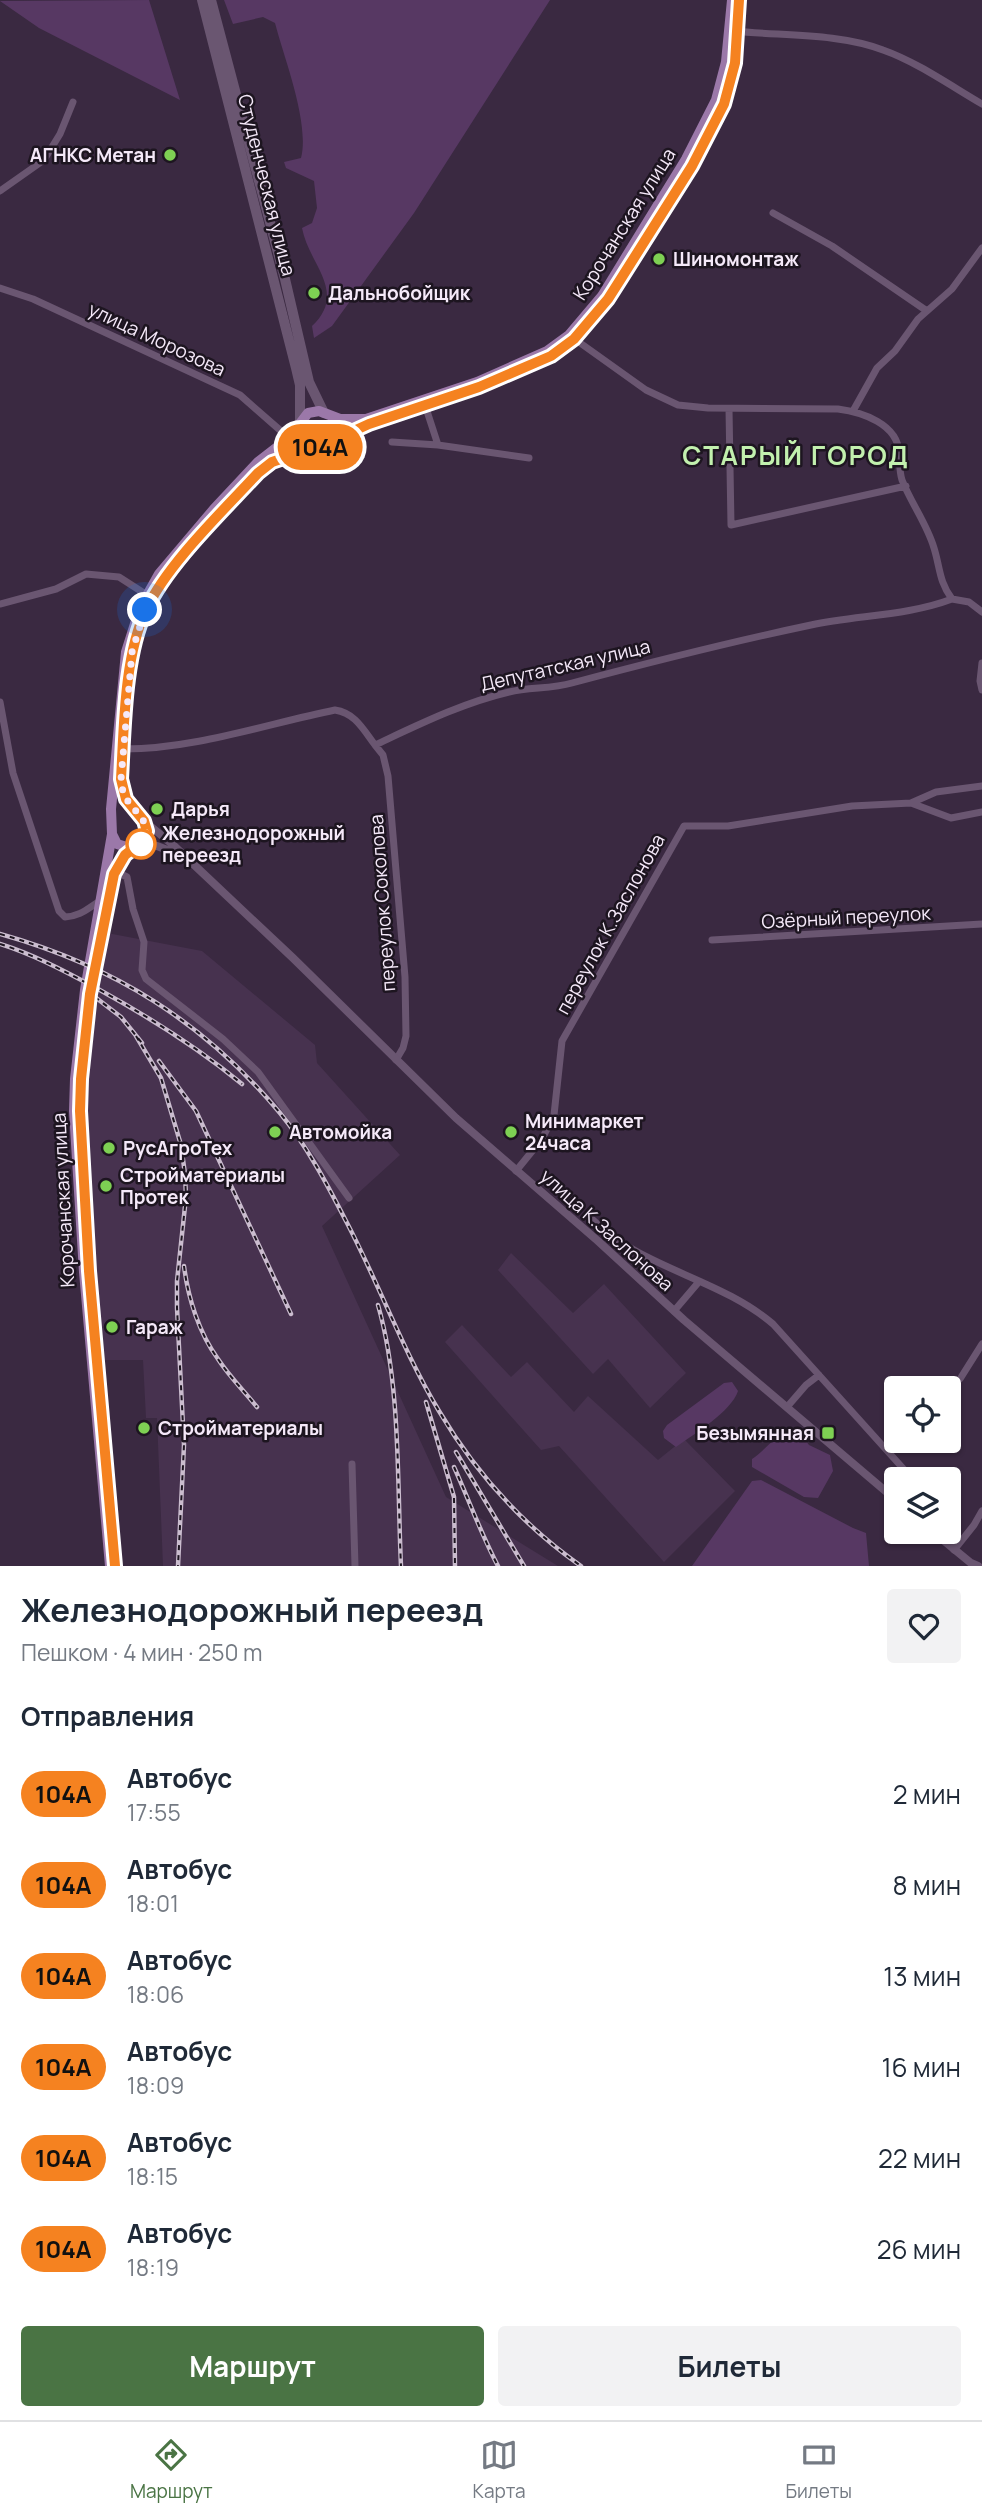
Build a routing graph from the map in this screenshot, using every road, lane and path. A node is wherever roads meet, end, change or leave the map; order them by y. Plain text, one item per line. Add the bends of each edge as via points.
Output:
1 (202, 0) edge
2 (211, 0) edge
3 (732, 0) edge
4 (739, 0) edge
5 (734, 31) junction
6 (73, 102) dead end
7 (982, 104) edge
8 (0, 191) edge
9 (773, 213) dead end
10 (982, 248) edge
11 (0, 288) edge
12 (927, 311) junction
13 (572, 337) junction
14 (425, 405) junction
15 (729, 409) junction
16 (853, 411) junction
17 (327, 414) junction
18 (299, 423) junction
19 (289, 438) junction
20 (330, 441) junction
21 (392, 442) dead end
22 (438, 445) junction
23 (314, 447) junction
24 (529, 458) dead end
25 (905, 486) junction
26 (147, 595) junction
27 (952, 599) junction
28 (0, 604) edge
29 (982, 612) edge
30 (982, 663) edge
31 (982, 690) edge
32 (0, 702) edge
33 (375, 745) junction
34 (124, 749) junction
35 (982, 786) edge
36 (911, 803) junction
37 (982, 812) edge
38 (141, 818) junction
39 (112, 830) junction
40 (136, 846) junction
41 (184, 857) junction
42 (116, 871) junction
43 (101, 901) junction
44 (982, 924) edge
45 (712, 940) dead end
46 (396, 1060) junction
47 (516, 1171) junction
48 (349, 1198) dead end
49 (593, 1220) dead end
50 (606, 1233) junction
51 (598, 1241) junction
52 (697, 1284) dead end
53 (674, 1311) junction
54 (982, 1344) edge
55 (819, 1375) junction
56 (961, 1377) edge
57 (787, 1407) junction
58 (352, 1464) dead end
59 (902, 1467) edge
60 (884, 1490) edge
61 (982, 1511) edge
62 (947, 1544) edge
63 (954, 1550) junction
64 (113, 1566) edge
65 (355, 1566) edge
66 (978, 1566) edge

1 - 18 main road, Студенческая улица via 300,385
2 - 17 main road, Студенческая улица via 309,382
3 - 5 main road, Корочанская улица
4 - 5 main road, Корочанская улица
5 - 7 street via 835,39 881,48
5 - 13 main road, Корочанская улица via 735,63 724,104 692,166 608,299
6 - 8 street via 44,160
9 - 12 street via 832,246
10 - 12 street via 952,289
11 - 19 street, улица Морозова via 240,395
12 - 16 street via 877,368
13 - 14 main road, Корочанская улица via 551,356
13 - 15 street via 646,390 678,405
13 - 17 main road, Корочанская улица via 477,382 366,419
14 - 20 main road, Корочанская улица
14 - 22 street
15 - 16 street
15 - 25 street via 731,525
16 - 25 street via 878,421 894,437
17 - 18 main road via 314,411
17 - 20 main road via 334,426
18 - 19 main road, Корочанская улица
18 - 23 main road via 303,442
19 - 26 main road, Корочанская улица via 258,462 214,509
20 - 23 main road
21 - 22 street
22 - 24 street
23 - 34 main road via 272,462 258,473 159,586 145,610 132,652
25 - 27 street via 934,548 943,587
26 - 28 street via 119,577 86,574 56,589
26 - 39 main road, Корочанская улица via 126,652
27 - 29 street via 969,602
27 - 33 street, Депутатская улица via 927,608 849,618 683,653 570,684 509,692
30 - 31 street
32 - 43 street via 13,773 59,911 70,917
33 - 34 street via 355,719 335,710 252,730
33 - 46 street, переулок Соколова via 383,755 388,776 405,976 406,1036
34 - 38 main road via 121,787
35 - 36 street, переулок К.Заслонова via 936,792
36 - 37 street, переулок К.Заслонова via 951,818
36 - 47 street, переулок К.Заслонова via 852,806 728,826 684,825 562,1041 554,1115 542,1139
38 - 39 main road via 122,814
38 - 40 main road via 146,834
38 - 41 street, улица К.Заслонова
39 - 40 main road via 119,845
39 - 43 main road, Корочанская улица
40 - 41 street, улица К.Заслонова via 157,846
40 - 42 main road, Корочанская улица
41 - 46 street, улица К.Заслонова
42 - 48 street via 127,877 144,942 142,970 146,979 258,1072
42 - 64 main road, Корочанская улица via 90,994 80,1111
43 - 64 main road, Корочанская улица via 85,990 74,1111 84,1272
44 - 45 street, Озёрный переулок
46 - 47 street, улица К.Заслонова
47 - 51 street, улица К.Заслонова
49 - 50 street
50 - 51 street
50 - 55 street via 630,1250 760,1312
51 - 53 street, улица К.Заслонова
52 - 53 street
53 - 57 street, улица К.Заслонова
54 - 56 street
55 - 57 street
55 - 59 street
57 - 60 street, улица К.Заслонова
58 - 65 street
61 - 63 street
62 - 63 street
63 - 66 street

